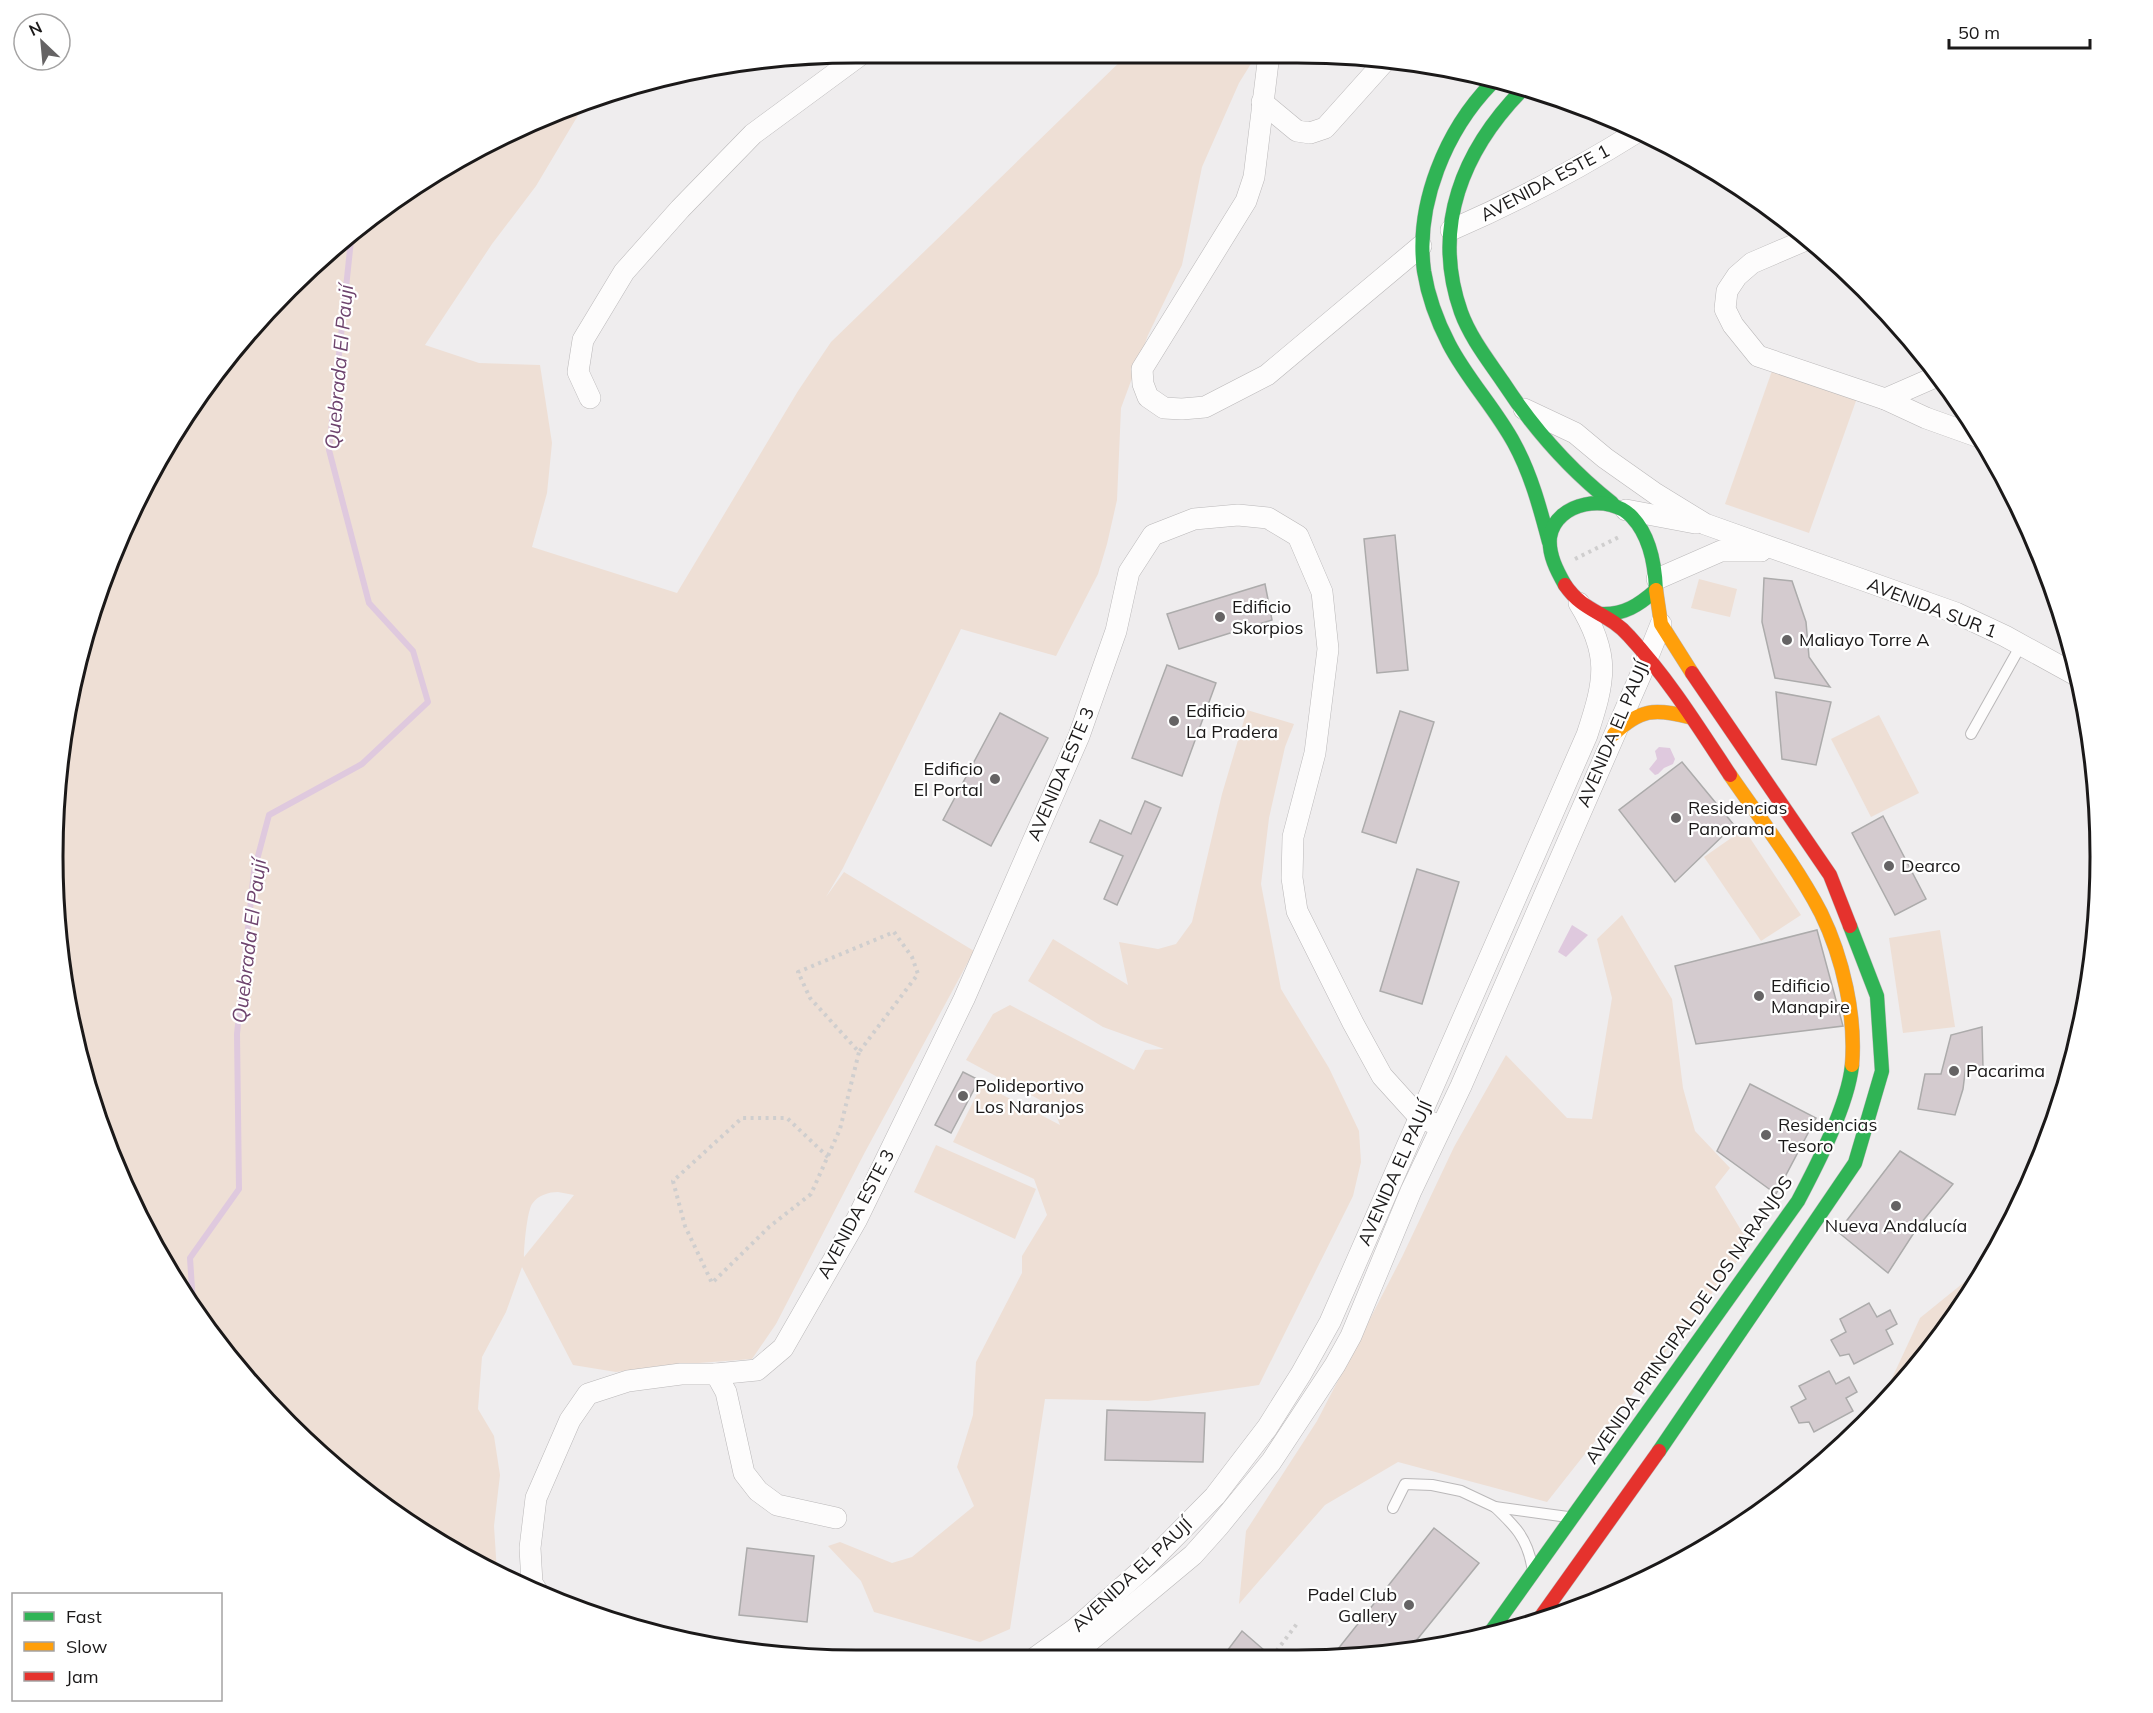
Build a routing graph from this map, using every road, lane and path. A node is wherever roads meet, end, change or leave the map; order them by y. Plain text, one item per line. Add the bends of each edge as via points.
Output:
1 (848, 63) edge
2 (1268, 63) edge
3 (1379, 68) edge
4 (1489, 87) edge
5 (1517, 94) edge
6 (1262, 102) junction
7 (1629, 137) edge
8 (1451, 230) junction
9 (1799, 243) edge
10 (1421, 246) junction
11 (1930, 379) edge
12 (590, 398) dead end
13 (1884, 399) junction
14 (1520, 407) junction
15 (1966, 432) edge
16 (1619, 507) junction
17 (1705, 524) junction
18 (1621, 537) dead end
19 (1549, 542) junction
20 (1783, 553) junction
21 (1569, 562) dead end
22 (1656, 584) junction
23 (1579, 603) junction
24 (1601, 614) junction
25 (1661, 624) junction
26 (2021, 645) junction
27 (1646, 658) junction
28 (2068, 670) edge
29 (1689, 717) junction
30 (1614, 734) junction
31 (1971, 734) dead end
32 (859, 1052) junction
33 (1420, 1118) junction
34 (1441, 1126) junction
35 (828, 1157) junction
36 (716, 1374) junction
37 (1495, 1507) junction
38 (1393, 1508) dead end
39 (1571, 1517) junction
40 (836, 1518) dead end
41 (1533, 1571) junction
42 (532, 1580) edge
43 (1544, 1610) edge
44 (1299, 1621) dead end
45 (1496, 1624) edge
46 (1046, 1650) edge
47 (1079, 1650) edge
48 (1277, 1650) edge

1 - 12 street via 753,134 624,272 583,340 579,372
2 - 6 street
3 - 6 street via 1325,128 1310,133 1297,131
4 - 10 main road, AVENIDA PRINCIPAL DE LOS NARANJOS via 1456,132 1440,164 1426,204
5 - 8 main road via 1501,111 1471,158 1453,208
6 - 10 street via 1254,177 1246,201 1142,369 1148,397 1164,408 1205,407 1267,375
7 - 8 street, AVENIDA ESTE 1 via 1582,165
8 - 14 main road via 1450,264 1462,314
9 - 13 street via 1752,263 1737,276 1727,291 1725,309 1733,325 1758,356
10 - 19 main road, AVENIDA PRINCIPAL DE LOS NARANJOS via 1433,307 1456,356 1523,460
11 - 13 street
13 - 15 street
14 - 16 main road via 1562,460
14 - 17 street, AVENIDA SUR 1 via 1575,434 1656,494
16 - 17 street, AVENIDA SUR 1
16 - 19 main road via 1604,501 1572,510 1555,525
16 - 22 main road via 1641,527 1653,559
17 - 20 street, AVENIDA SUR 1
18 - 21 path
19 - 23 main road, AVENIDA PRINCIPAL DE LOS NARANJOS via 1558,572
20 - 22 street, AVENIDA SUR 1 via 1721,551
20 - 26 street, AVENIDA SUR 1 via 1956,613
22 - 24 main road via 1634,609
22 - 25 main road
23 - 24 main road, AVENIDA PRINCIPAL DE LOS NARANJOS
23 - 33 street, AVENIDA EL PAUJÍ via 1601,651 1602,683 1594,714
24 - 27 main road, AVENIDA PRINCIPAL DE LOS NARANJOS via 1632,639
25 - 27 street, AVENIDA EL PAUJÍ
25 - 43 main road via 1830,875 1877,996 1882,1071 1855,1163 1655,1457
26 - 28 street, AVENIDA SUR 1
26 - 31 lane
27 - 29 main road, AVENIDA PRINCIPAL DE LOS NARANJOS
27 - 30 street, AVENIDA EL PAUJÍ
29 - 30 main road via 1651,710 1633,716
29 - 39 main road, AVENIDA PRINCIPAL DE LOS NARANJOS via 1794,871 1826,926 1841,973 1851,1027 1851,1074 1822,1155 1798,1201
30 - 34 street, AVENIDA EL PAUJÍ
32 - 32 path via 918,974 912,957 894,932 798,972 810,998
32 - 35 path via 840,1129
33 - 34 street, AVENIDA ESTE 3
33 - 36 street, AVENIDA ESTE 3 via 1382,1076 1297,911 1292,878 1293,837 1316,753 1328,649 1322,592 1298,536 1268,518 1238,515 1194,519 1153,535 1129,573 1116,631 1079,736 964,999 851,1228 783,1348 757,1370
33 - 46 street, AVENIDA EL PAUJÍ via 1330,1322 1256,1443 1215,1496 1164,1549
34 - 47 street, AVENIDA EL PAUJÍ via 1351,1336 1288,1438 1255,1484 1193,1555
35 - 35 path via 811,1194 769,1227 712,1283 685,1226 673,1180 742,1118 786,1118
36 - 40 street via 726,1392 744,1473 758,1491 777,1505
36 - 42 street, AVENIDA ESTE 3 via 628,1381 588,1394 570,1420 536,1498 530,1548
37 - 38 lane via 1461,1491 1405,1484
37 - 39 lane
37 - 41 lane via 1524,1539
39 - 41 main road, AVENIDA PRINCIPAL DE LOS NARANJOS
41 - 45 main road, AVENIDA PRINCIPAL DE LOS NARANJOS
44 - 48 path

